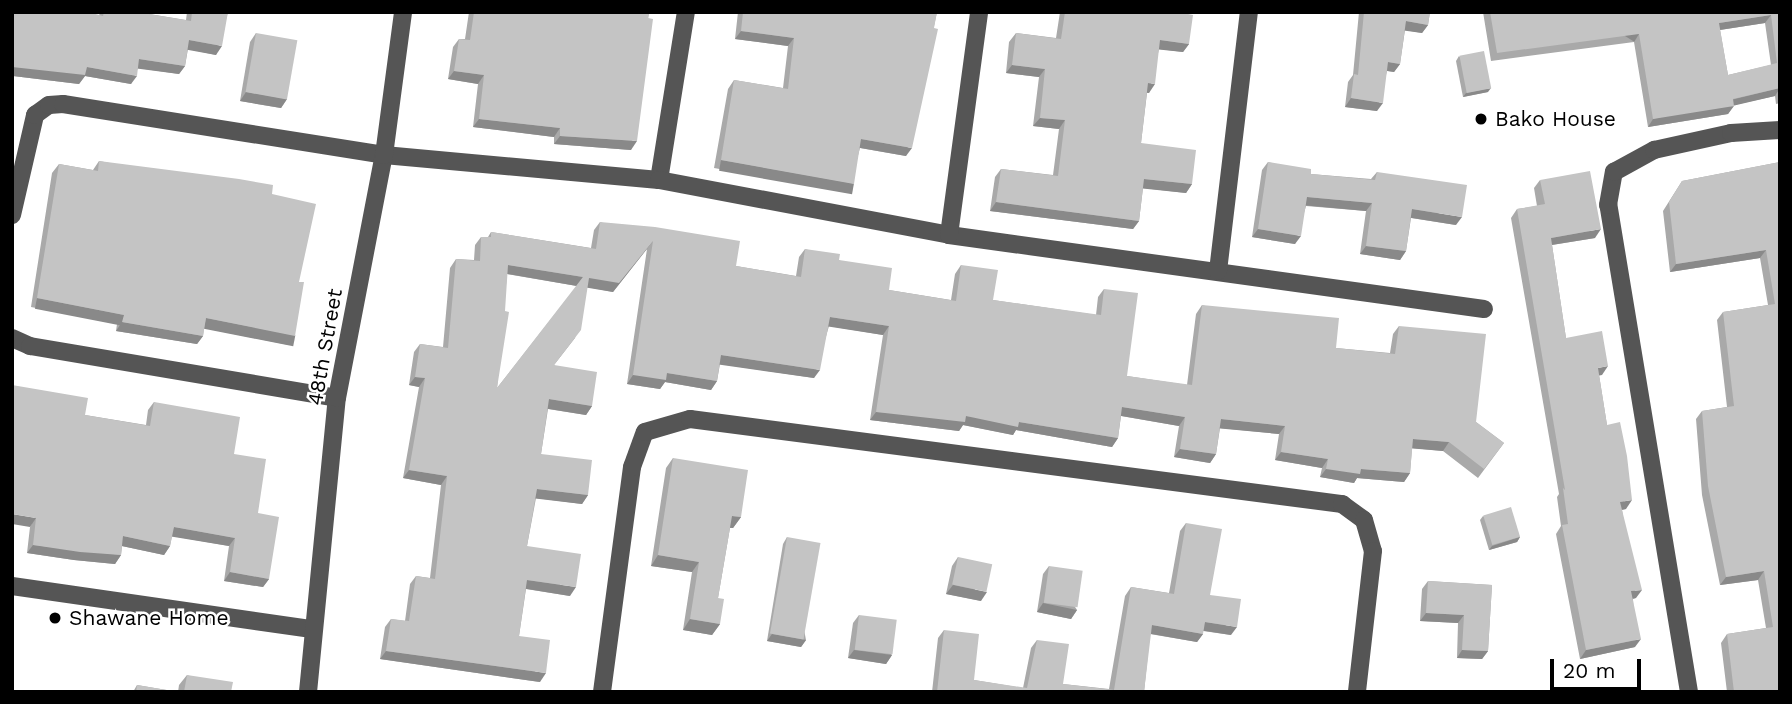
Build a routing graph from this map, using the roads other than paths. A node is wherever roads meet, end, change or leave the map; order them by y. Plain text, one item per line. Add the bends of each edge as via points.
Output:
1 (403, 12) edge
2 (686, 12) edge
3 (979, 12) edge
4 (1249, 12) edge
5 (1780, 130) edge
6 (384, 155) junction
7 (659, 180) junction
8 (12, 215) edge
9 (949, 235) junction
10 (1218, 271) junction
11 (1484, 309) dead end
12 (12, 338) edge
13 (337, 398) junction
14 (12, 586) edge
15 (312, 629) junction
16 (308, 692) edge
17 (603, 692) edge
18 (1357, 692) edge
19 (1689, 692) edge

1 - 6 street, 48th Street
2 - 7 street
3 - 9 street
4 - 10 street
5 - 19 street via 1731,134 1654,150 1614,172 1608,205
6 - 7 street
6 - 8 street via 63,103 49,105 35,115
6 - 13 street, 48th Street
7 - 9 street
9 - 10 street
10 - 11 street
12 - 13 street via 30,346
13 - 15 street, 48th Street
14 - 15 street
15 - 16 street, 48th Street
17 - 18 street via 632,467 645,432 690,419 1342,504 1363,520 1373,551

